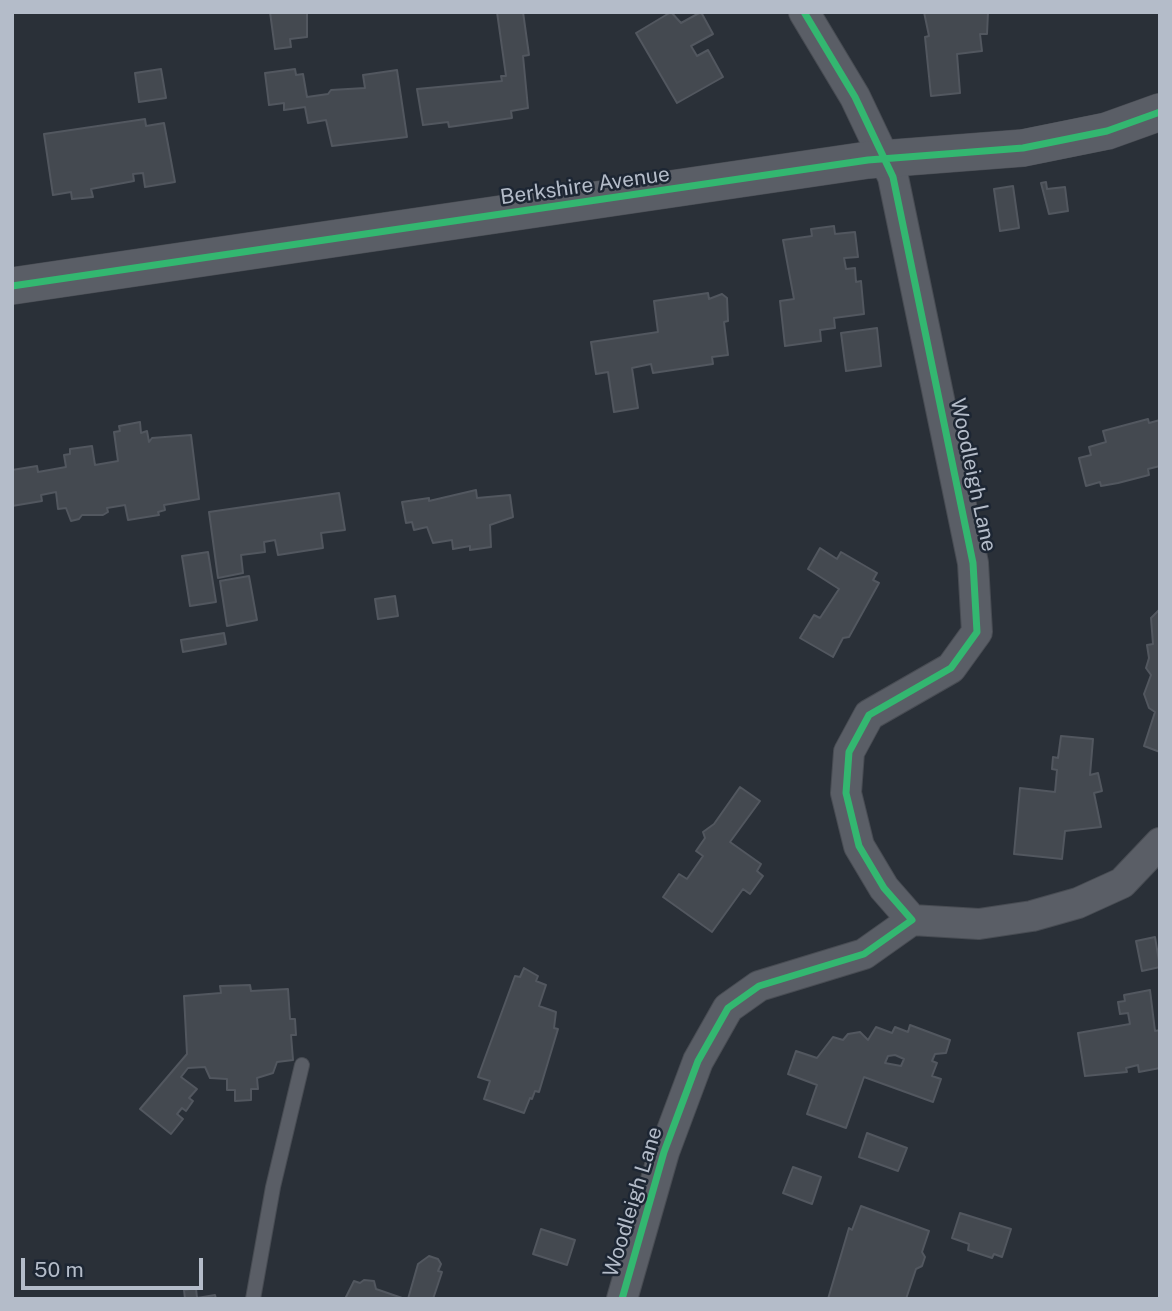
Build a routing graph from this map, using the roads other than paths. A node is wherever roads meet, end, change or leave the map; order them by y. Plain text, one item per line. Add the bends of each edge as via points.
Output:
1 (804, 12) edge
2 (1160, 112) edge
3 (886, 158) junction
4 (12, 286) edge
5 (1160, 843) edge
6 (912, 920) junction
7 (302, 1065) dead end
8 (253, 1299) edge
9 (622, 1299) edge

1 - 3 street, Woodleigh Lane
2 - 3 street, Berkshire Avenue via 1107,131 1023,148
3 - 4 street, Berkshire Avenue
3 - 6 street, Woodleigh Lane via 973,563 977,632 951,668 869,715 849,752 846,793 859,846 884,888
5 - 6 street via 1122,883 1078,903 979,924
6 - 9 street, Woodleigh Lane via 864,954 759,986 728,1008 698,1060 664,1152
7 - 8 lane

